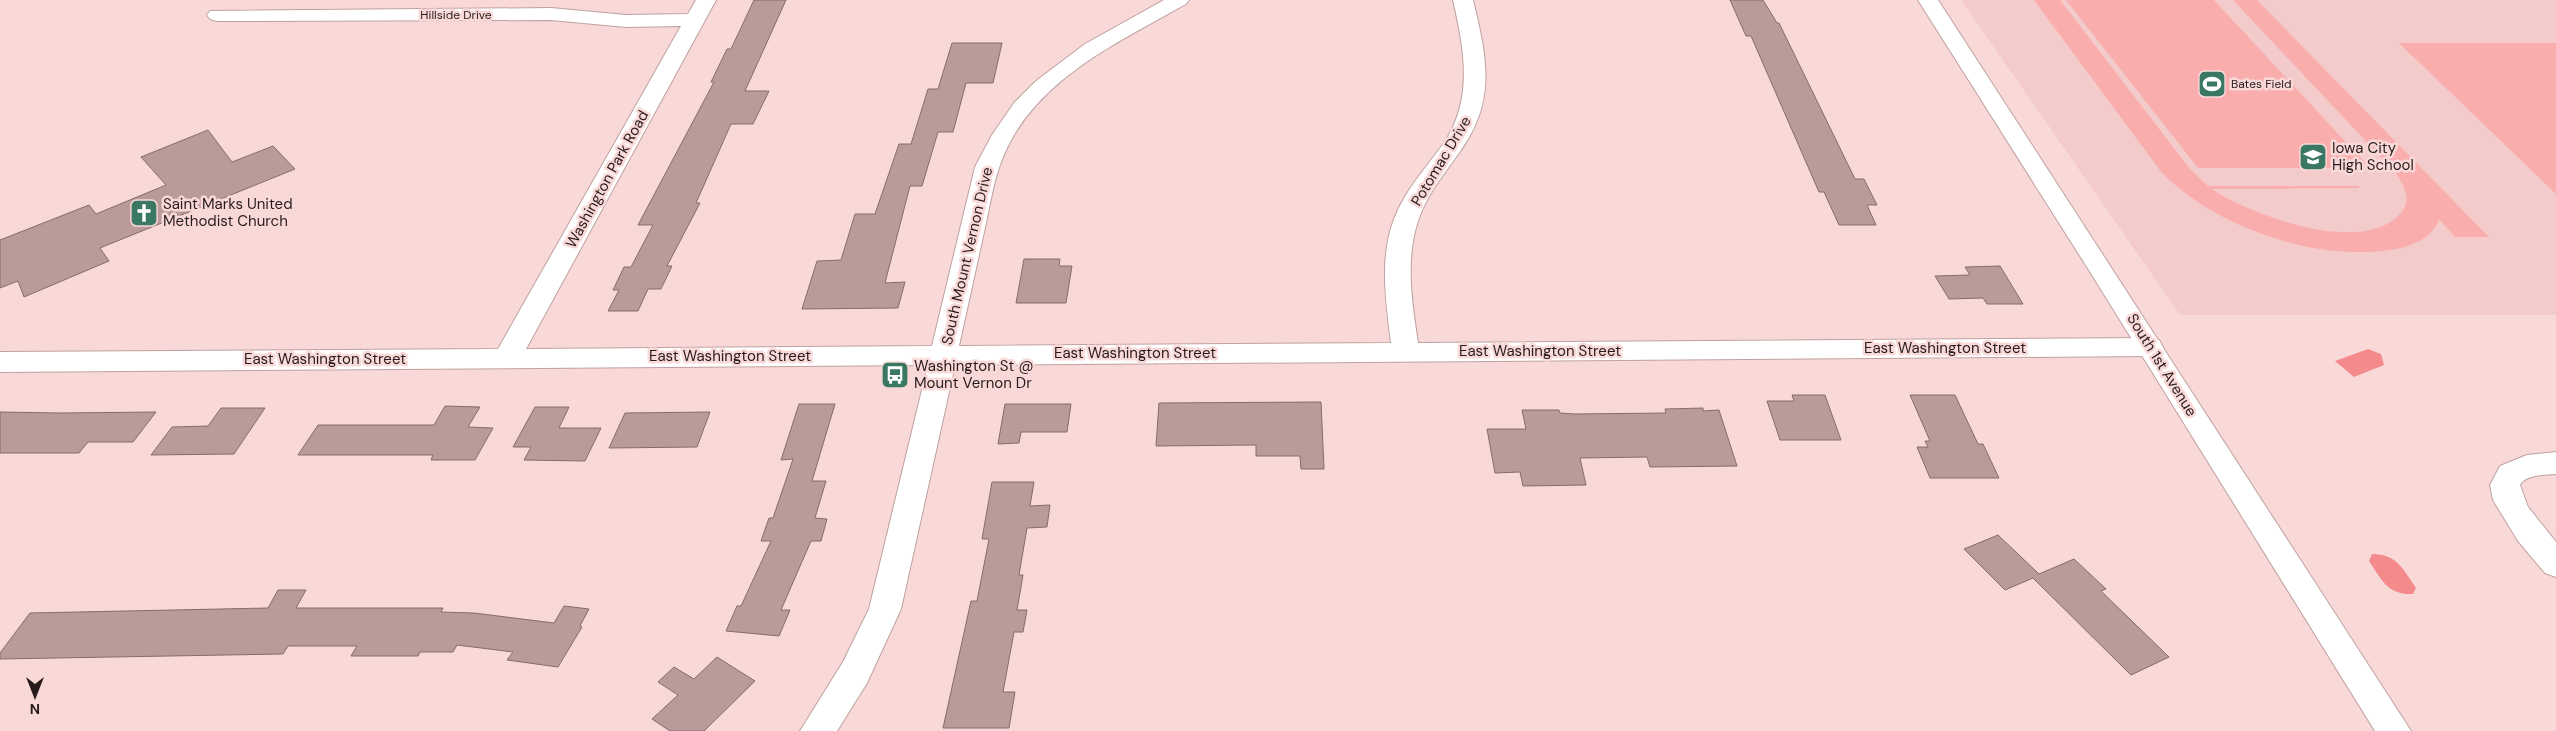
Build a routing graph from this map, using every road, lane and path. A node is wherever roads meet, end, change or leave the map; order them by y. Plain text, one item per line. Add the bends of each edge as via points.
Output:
1 (706, 0) edge
2 (1179, 0) edge
3 (1463, 0) edge
4 (1928, 0) edge
5 (217, 15) dead end
6 (695, 20) junction
7 (2149, 347) junction
8 (1406, 352) junction
9 (944, 355) junction
10 (507, 358) junction
11 (0, 362) edge
12 (2556, 463) edge
13 (2556, 564) edge
14 (817, 731) edge
15 (2394, 731) edge

1 - 6 street, Washington Park Road
2 - 9 street, South Mount Vernon Drive via 1068,64 1041,86 999,138 987,167
3 - 8 street, Potomac Drive via 1476,60 1476,91 1470,116 1456,141 1420,188 1406,220 1398,256 1398,284
4 - 7 street, South 1st Avenue via 2067,212
5 - 6 street, Hillside Drive via 551,14 626,20
6 - 10 street, Washington Park Road
7 - 8 street, East Washington Street
7 - 15 street, South 1st Avenue
8 - 9 street, East Washington Street
9 - 10 street, East Washington Street
9 - 14 street, South Mount Vernon Drive via 885,609 866,657
10 - 11 street, East Washington Street
12 - 13 street via 2532,463 2517,468 2507,477 2505,492 2513,511

